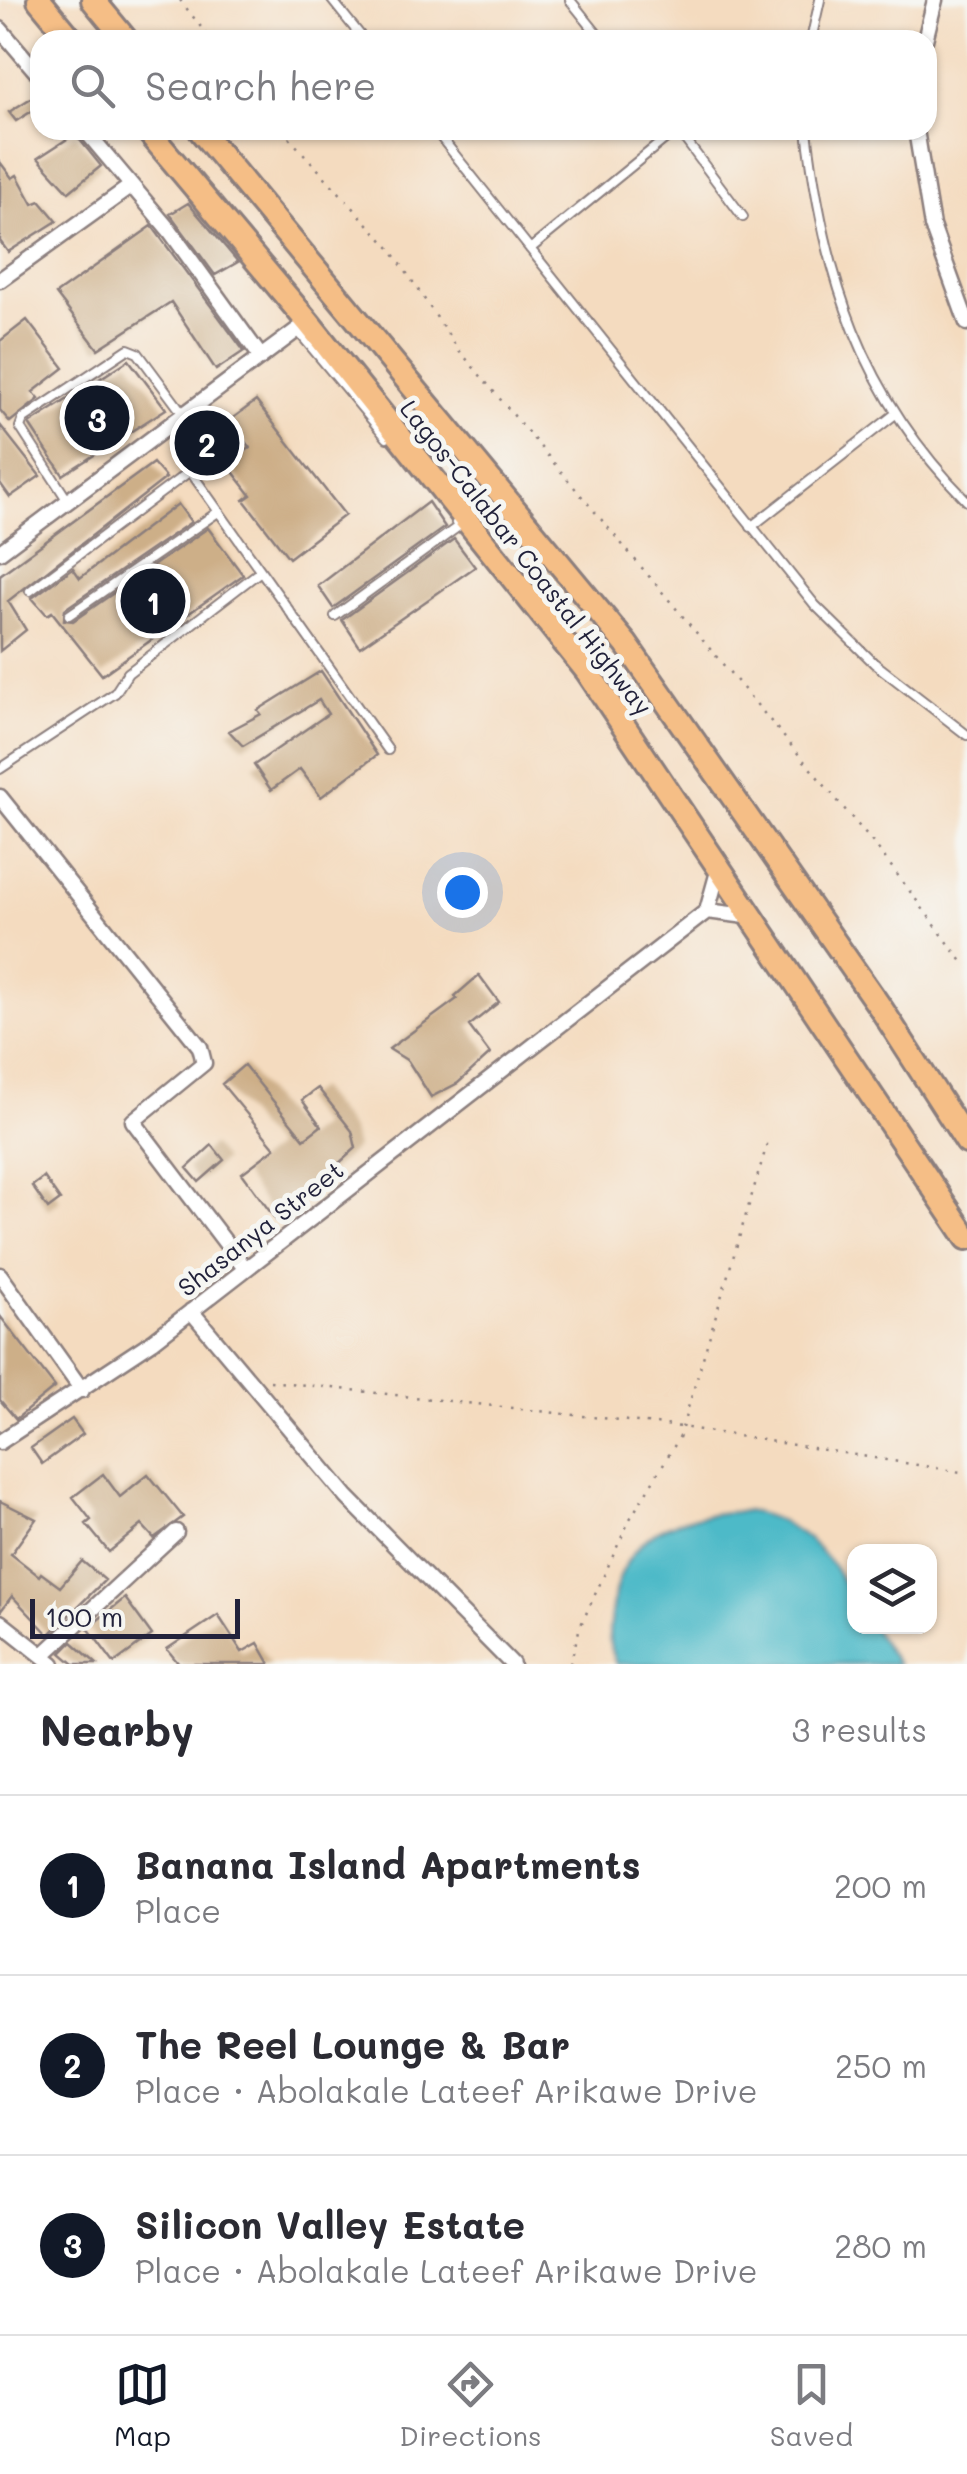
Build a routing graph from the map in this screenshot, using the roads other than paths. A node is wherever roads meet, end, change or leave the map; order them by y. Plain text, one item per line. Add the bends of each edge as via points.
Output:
1 (39, 0) edge
2 (93, 0) edge
3 (332, 0) edge
4 (570, 0) edge
5 (820, 0) edge
6 (935, 0) edge
7 (0, 29) edge
8 (64, 30) edge
9 (118, 30) edge
10 (356, 30) edge
11 (594, 30) edge
12 (813, 30) edge
13 (927, 30) edge
14 (30, 64) edge
15 (92, 140) edge
16 (155, 140) edge
17 (208, 140) edge
18 (443, 140) edge
19 (666, 140) edge
20 (686, 140) edge
21 (808, 140) edge
22 (918, 140) edge
23 (131, 186) junction
24 (743, 218) dead end
25 (530, 248) junction
26 (0, 280) edge
27 (967, 322) edge
28 (298, 330) joint
29 (262, 357) junction
30 (894, 415) junction
31 (179, 419) junction
32 (190, 471) junction
33 (68, 501) junction
34 (967, 501) edge
35 (218, 512) junction
36 (751, 527) junction
37 (0, 552) edge
38 (258, 573) junction
39 (30, 591) dead end
40 (69, 615) dead end
41 (335, 616) dead end
42 (967, 735) edge
43 (388, 750) dead end
44 (0, 769) edge
45 (0, 797) edge
46 (720, 866) junction
47 (707, 911) junction
48 (755, 918) junction
49 (967, 1142) edge
50 (967, 1238) edge
51 (244, 1268) junction
52 (0, 1274) edge
53 (191, 1311) junction
54 (82, 1390) junction
55 (0, 1442) edge
56 (176, 1532) dead end
57 (0, 1622) edge
58 (48, 1660) edge
59 (512, 1664) edge

1 - 8 highway
2 - 9 highway
3 - 10 lane
4 - 11 lane
5 - 12 lane
6 - 13 street
7 - 14 street
15 - 23 street
16 - 46 highway, Lagos-Calabar Coastal Highway via 587,672
17 - 49 highway, Lagos-Calabar Coastal Highway via 626,644
18 - 25 lane
19 - 25 lane
20 - 24 lane
21 - 30 lane via 817,216 838,295
22 - 27 street via 932,226
23 - 26 street
23 - 29 street
25 - 36 lane
28 - 29 street
28 - 41 lane via 459,526
29 - 31 street
30 - 34 lane
30 - 36 lane
31 - 32 lane via 178,445
31 - 33 street
31 - 33 lane via 138,352 128,350 23,419 20,426
32 - 35 lane
32 - 39 lane
33 - 37 street
35 - 38 lane
35 - 40 lane
36 - 42 lane via 874,663
38 - 43 lane
38 - 44 lane via 128,673 115,694
45 - 51 street via 200,1047 204,1062 133,1120
46 - 47 street
46 - 48 highway, Lagos-Calabar Coastal Highway
47 - 48 street
47 - 51 street, Shasanya Street
48 - 50 highway, Lagos-Calabar Coastal Highway
51 - 53 street, Shasanya Street
52 - 54 street
53 - 54 street, Shasanya Street
53 - 59 street via 347,1496
54 - 55 street, Shasanya Street
56 - 58 street
57 - 58 street

